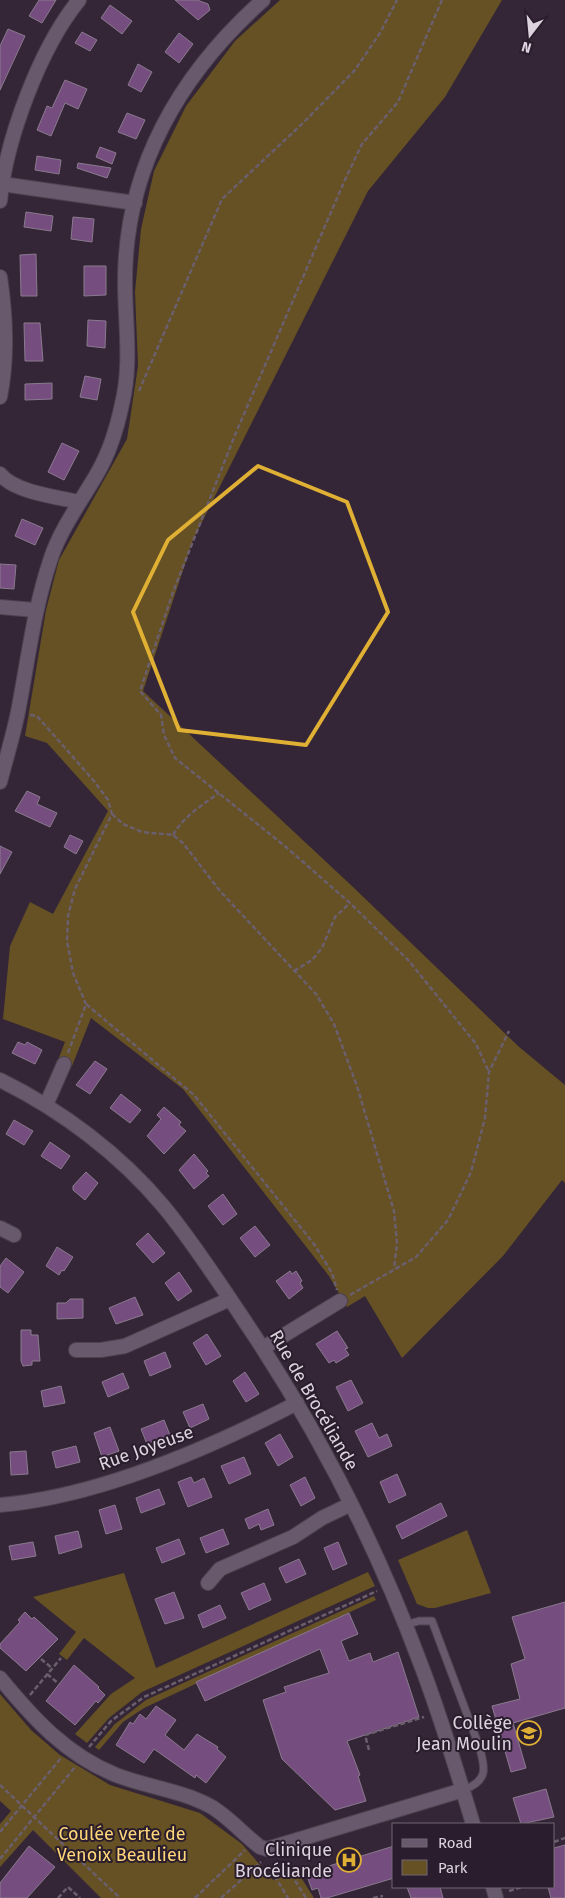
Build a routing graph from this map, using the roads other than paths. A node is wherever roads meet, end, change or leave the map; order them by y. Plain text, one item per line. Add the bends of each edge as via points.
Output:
1 (79, 0) edge
2 (263, 0) edge
3 (2, 184) junction
4 (0, 201) edge
5 (135, 202) junction
6 (0, 277) edge
7 (0, 397) edge
8 (0, 474) edge
9 (79, 502) junction
10 (0, 607) edge
11 (35, 610) junction
12 (0, 782) edge
13 (64, 1064) road end
14 (0, 1080) edge
15 (46, 1106) junction
16 (0, 1228) edge
17 (14, 1235) dead end
18 (230, 1299) junction
19 (340, 1301) road end
20 (263, 1348) junction
21 (76, 1350) dead end
22 (297, 1403) junction
23 (351, 1504) junction
24 (0, 1505) edge
25 (208, 1583) dead end
26 (405, 1625) junction
27 (0, 1678) edge
28 (462, 1790) junction
29 (473, 1823) edge

1 - 3 street via 49,48 27,96
2 - 5 street via 203,61 166,117
3 - 4 street
3 - 5 street
5 - 9 street via 127,242 128,364 123,402 113,439 99,471
6 - 7 street via 6,338
8 - 9 street via 19,488
9 - 11 street via 52,555
10 - 11 street
11 - 12 street via 18,711
13 - 15 street
14 - 15 street, Rue de Brocéliande
15 - 18 street, Rue de Brocéliande via 92,1139 148,1190 188,1238
16 - 17 street
18 - 20 street, Rue de Brocéliande
18 - 21 street via 125,1346
19 - 20 street
20 - 22 street, Rue de Brocéliande
22 - 23 street, Rue de Brocéliande
22 - 24 street, Rue Joyeuse via 211,1444 118,1479 39,1500
23 - 25 street via 293,1537 220,1569
23 - 26 street, Rue de Brocéliande
26 - 28 street, Rue de Brocéliande via 444,1728
26 - 28 lane via 432,1622 484,1764 482,1777 476,1785
27 - 28 street via 40,1726 77,1754 116,1775 171,1790 211,1806 260,1847 267,1849
28 - 29 street, Rue de Brocéliande

